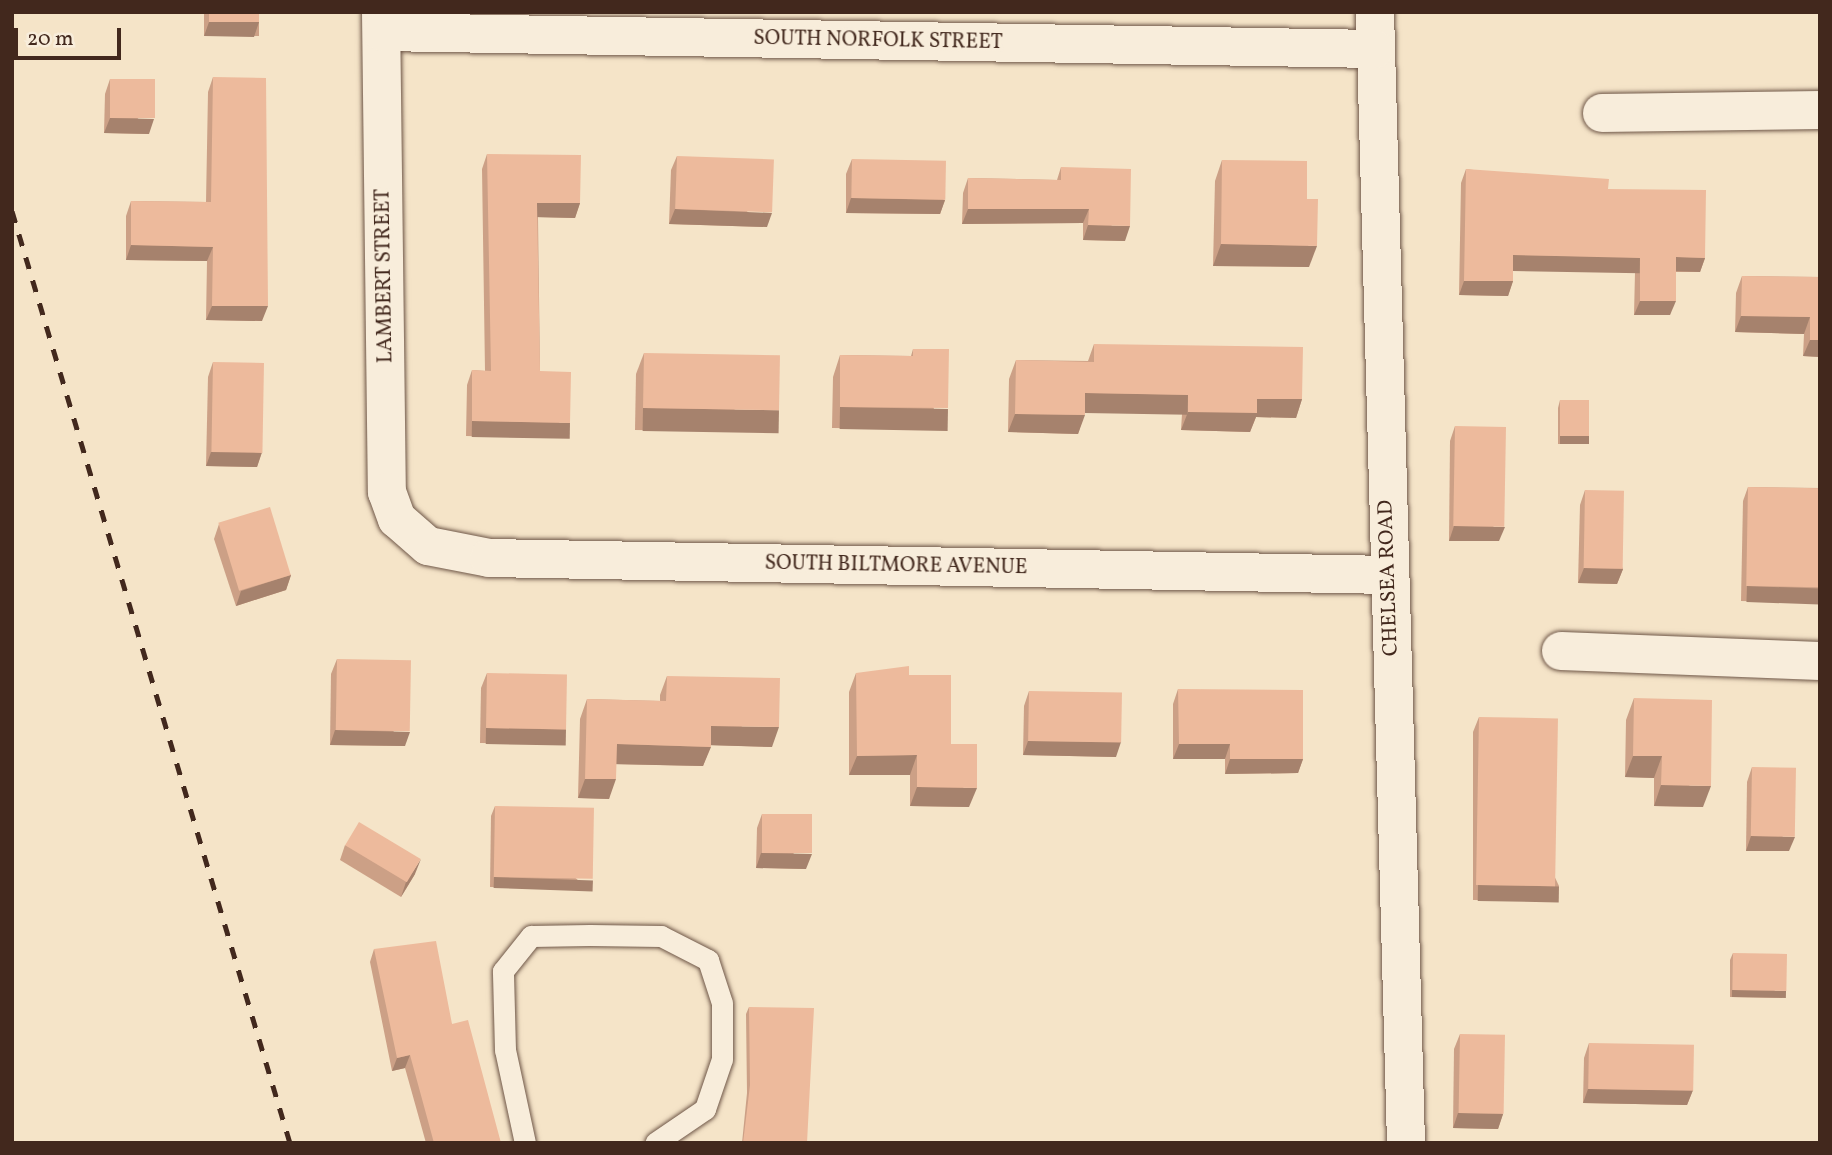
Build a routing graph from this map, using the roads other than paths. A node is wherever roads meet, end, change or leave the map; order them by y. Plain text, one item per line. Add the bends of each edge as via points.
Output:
1 (382, 22) edge
2 (1375, 31) edge
3 (1820, 110) edge
4 (1602, 113) dead end
5 (410, 533) joint
6 (1388, 575) junction
7 (1561, 651) dead end
8 (1820, 661) edge
9 (525, 1143) edge
10 (655, 1143) edge
11 (1406, 1143) edge

1 - 2 street, SOUTH NORFOLK STREET
1 - 5 street, LAMBERT STREET via 387,492
2 - 6 street, CHELSEA ROAD
3 - 4 street
5 - 6 street, SOUTH BILTMORE AVENUE via 442,554 489,558
6 - 11 street, CHELSEA ROAD
7 - 8 street
9 - 10 lane via 505,1050 503,971 531,936 590,934 662,936 708,960 722,1003 722,1059 705,1109

